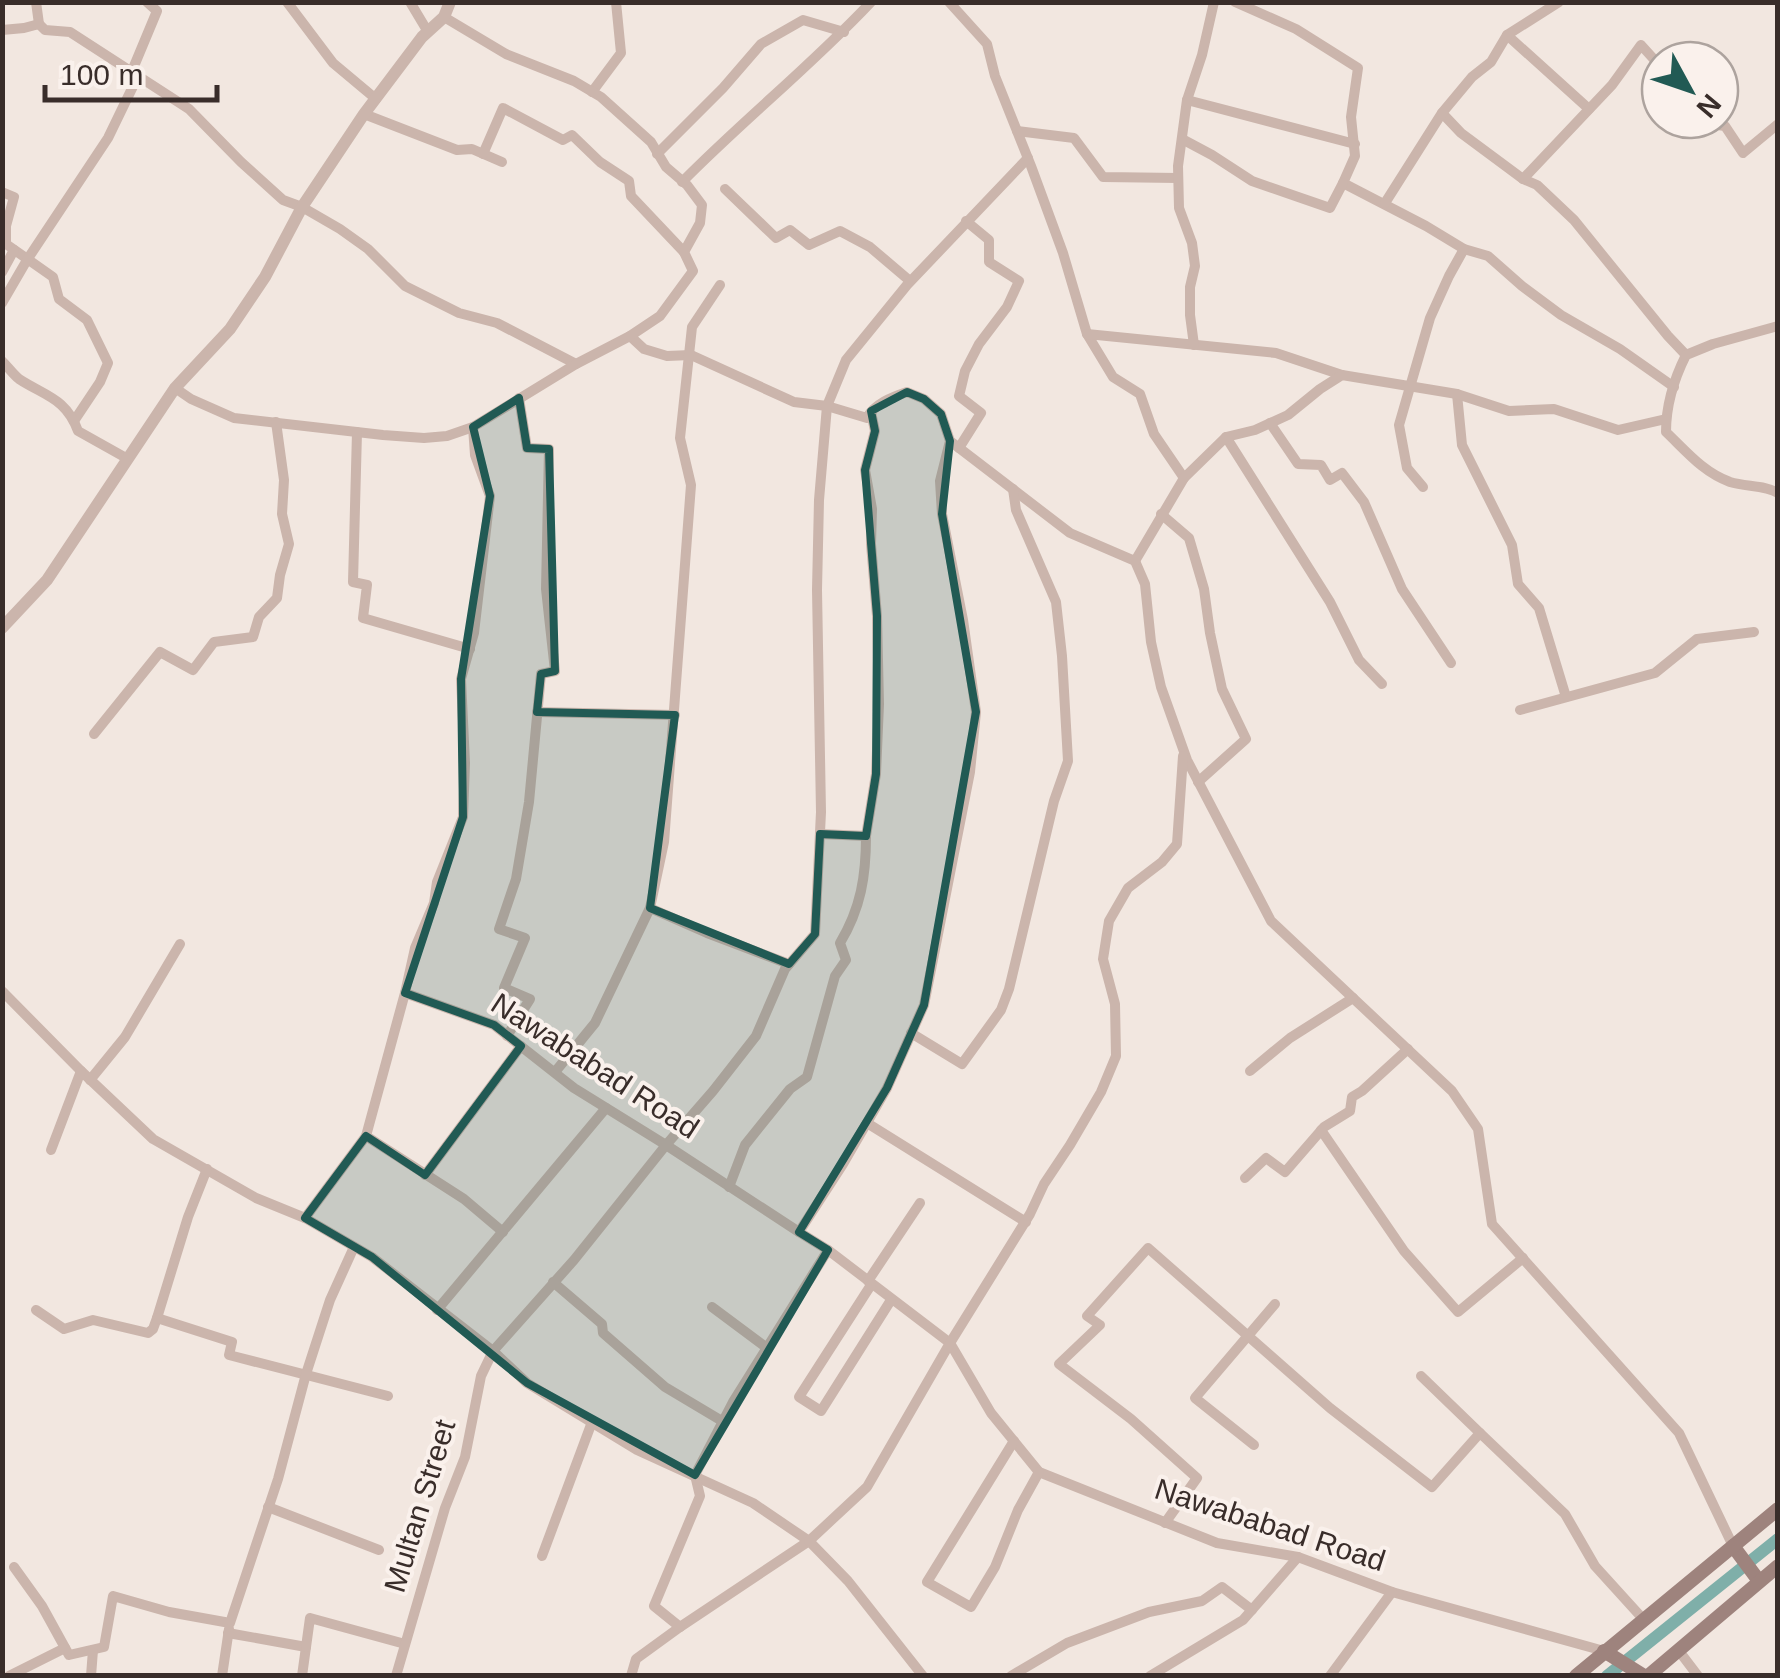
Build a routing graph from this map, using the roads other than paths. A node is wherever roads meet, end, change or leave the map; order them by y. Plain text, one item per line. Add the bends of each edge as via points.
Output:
1 (36, 2) edge
2 (148, 2) edge
3 (287, 2) edge
4 (410, 2) edge
5 (450, 2) edge
6 (616, 2) edge
7 (872, 2) edge
8 (949, 2) edge
9 (1214, 2) edge
10 (1235, 2) edge
11 (1559, 2) edge
12 (444, 16) junction
13 (39, 24) junction
14 (2, 30) edge
15 (428, 32) junction
16 (844, 32) junction
17 (1507, 35) junction
18 (1640, 48) edge
19 (135, 74) junction
20 (592, 92) junction
21 (376, 99) junction
22 (1187, 100) junction
23 (1589, 109) junction
24 (1442, 112) junction
25 (364, 114) junction
26 (1778, 124) edge
27 (1017, 131) junction
28 (1182, 139) junction
29 (1735, 140) edge
30 (1354, 144) junction
31 (484, 154) junction
32 (657, 154) junction
33 (1028, 158) junction
34 (502, 162) dead end
35 (1178, 178) junction
36 (1523, 179) junction
37 (682, 182) junction
38 (1343, 183) junction
39 (725, 189) dead end
40 (2, 192) edge
41 (1384, 204) junction
42 (302, 207) junction
43 (966, 221) junction
44 (1464, 249) junction
45 (14, 250) junction
46 (684, 252) junction
47 (27, 260) junction
48 (2, 272) edge
49 (910, 281) junction
50 (720, 285) dead end
51 (2, 303) edge
52 (1778, 326) edge
53 (1087, 334) junction
54 (630, 336) junction
55 (1194, 345) junction
56 (1686, 354) junction
57 (690, 355) junction
58 (2, 361) edge
59 (576, 364) junction
60 (1342, 375) junction
61 (1409, 384) junction
62 (1674, 387) junction
63 (175, 388) junction
64 (1457, 394) junction
65 (520, 398) junction
66 (827, 406) junction
67 (870, 411) junction
68 (1666, 419) junction
69 (74, 422) junction
70 (276, 422) junction
71 (1270, 423) junction
72 (473, 427) junction
73 (356, 432) junction
74 (1226, 437) junction
75 (955, 444) junction
76 (128, 459) junction
77 (1184, 478) junction
78 (1012, 488) junction
79 (1424, 488) dead end
80 (1778, 493) edge
81 (1162, 514) junction
82 (1135, 561) junction
83 (2, 628) edge
84 (1754, 632) dead end
85 (470, 649) junction
86 (1451, 663) dead end
87 (1382, 684) dead end
88 (1566, 697) junction
89 (1520, 710) dead end
90 (537, 712) junction
91 (675, 715) junction
92 (94, 734) dead end
93 (1183, 750) junction
94 (1198, 782) junction
95 (820, 834) junction
96 (866, 836) junction
97 (650, 908) junction
98 (180, 944) dead end
99 (790, 964) junction
100 (2, 990) edge
101 (405, 993) junction
102 (1353, 998) junction
103 (911, 1033) junction
104 (507, 1036) junction
105 (521, 1046) junction
106 (1408, 1050) junction
107 (555, 1072) junction
108 (1250, 1072) dead end
109 (86, 1076) junction
110 (606, 1108) junction
111 (867, 1122) junction
112 (1321, 1130) junction
113 (366, 1136) junction
114 (666, 1145) junction
115 (51, 1150) dead end
116 (206, 1169) junction
117 (425, 1175) junction
118 (1245, 1178) dead end
119 (729, 1187) junction
120 (920, 1204) dead end
121 (305, 1218) junction
122 (1026, 1222) junction
123 (503, 1232) junction
124 (799, 1232) junction
125 (354, 1247) junction
126 (828, 1250) junction
127 (1523, 1258) junction
128 (553, 1282) junction
129 (869, 1283) junction
130 (891, 1300) junction
131 (1275, 1304) dead end
132 (712, 1307) dead end
133 (36, 1310) dead end
134 (437, 1310) junction
135 (157, 1318) junction
136 (1247, 1335) junction
137 (950, 1343) junction
138 (766, 1348) junction
139 (493, 1351) junction
140 (306, 1374) junction
141 (1421, 1376) dead end
142 (388, 1396) dead end
143 (592, 1422) junction
144 (722, 1422) junction
145 (1480, 1433) junction
146 (1014, 1441) junction
147 (1254, 1445) dead end
148 (1039, 1472) junction
149 (695, 1475) junction
150 (268, 1507) junction
151 (1778, 1509) edge
152 (1165, 1522) junction
153 (808, 1541) junction
154 (1734, 1548) junction
155 (379, 1550) dead end
156 (542, 1556) dead end
157 (1298, 1557) junction
158 (1778, 1566) edge
159 (14, 1567) dead end
160 (1759, 1581) junction
161 (1392, 1592) junction
162 (1252, 1610) junction
163 (1644, 1620) junction
164 (680, 1626) junction
165 (229, 1628) junction
166 (405, 1644) junction
167 (306, 1647) junction
168 (65, 1648) junction
169 (92, 1650) junction
170 (1679, 1651) junction
171 (1608, 1653) junction
172 (1642, 1673) edge
173 (9, 1676) edge
174 (90, 1676) edge
175 (222, 1676) edge
176 (302, 1676) edge
177 (396, 1676) edge
178 (631, 1676) edge
179 (923, 1676) edge
180 (1011, 1676) edge
181 (1150, 1676) edge
182 (1330, 1676) edge
183 (1576, 1676) edge
184 (1698, 1676) edge

1 - 13 street
2 - 19 street via 157,11
3 - 21 street via 333,63
4 - 15 street
5 - 12 street
6 - 20 street via 621,53
7 - 16 street
8 - 27 street via 987,44
9 - 22 street
10 - 30 street via 1296,29 1358,68
11 - 17 street
12 - 15 street
12 - 20 street via 506,54
13 - 14 street
13 - 19 street via 70,32
15 - 21 street
16 - 32 street via 802,20 761,44
16 - 37 street
17 - 23 street
17 - 24 street via 1492,62
18 - 23 street
19 - 42 street via 189,110 282,200
19 - 47 street via 108,138
20 - 32 street
21 - 25 street
22 - 28 street
22 - 30 street
23 - 36 street
24 - 36 street
24 - 41 street
25 - 31 street
25 - 42 street
26 - 29 street via 1743,153
27 - 33 street
27 - 35 street via 1074,138 1103,177
28 - 35 street
28 - 38 street via 1252,181 1330,208
30 - 38 street
31 - 34 street
31 - 46 street via 503,108 562,140 572,134 629,181 631,196
32 - 37 street
33 - 43 street
33 - 53 street
35 - 55 street via 1195,266
36 - 56 street via 1574,220
37 - 46 street via 702,206
38 - 41 street
39 - 49 street via 776,238 790,230 809,245 840,231
40 - 45 street via 14,197 6,226 6,244
41 - 44 street
42 - 59 street via 368,249 405,286
42 - 63 street via 230,328
43 - 49 street
43 - 75 street via 990,240 989,262 1019,281 964,371 959,396 981,413
44 - 61 street via 1430,318
44 - 62 street via 1488,256 1561,314
45 - 47 street
45 - 48 street
46 - 54 street via 693,272 660,316
47 - 51 street
47 - 69 street via 53,278 59,298 88,320 108,363
49 - 66 street via 846,360
50 - 57 street via 692,327
52 - 56 street
53 - 55 street
53 - 77 street via 1113,377 1140,394 1154,434
54 - 57 street via 644,349
54 - 59 street
55 - 60 street via 1276,352
56 - 62 street
57 - 66 street via 794,402
57 - 91 street via 680,438 691,485
58 - 69 street
59 - 65 street
60 - 61 street
60 - 71 street
61 - 64 street
61 - 79 street via 1399,425 1408,468
62 - 68 street
63 - 70 street via 234,418
63 - 76 street
64 - 68 street via 1509,411 1554,410 1618,430
64 - 88 street via 1462,445 1512,545 1518,584 1538,608
65 - 72 street
65 - 90 street via 527,448 549,448 546,589 554,671 540,674
66 - 67 street via 866,418
66 - 95 street via 817,590
67 - 75 street via 907,392 924,398 941,414
67 - 96 street via 875,431 865,470 879,704
68 - 80 street via 1666,432 1705,470
69 - 76 street via 78,431
70 - 73 street
70 - 92 street via 289,544 277,598 259,617 254,637 214,642 192,670 160,652
71 - 74 street
71 - 86 street via 1298,464 1321,465 1330,480 1342,473 1364,502 1402,589
72 - 73 street via 424,438
72 - 85 street via 474,455 490,496
73 - 85 street via 353,582 367,584 363,618
74 - 77 street
74 - 87 street via 1330,602 1358,660
75 - 78 street
75 - 103 street via 940,482 942,514 976,712 924,1005
76 - 83 street via 46,580
77 - 81 street
78 - 82 street via 1070,533
78 - 103 street via 1056,602 1068,761 1001,1010 962,1064
81 - 82 street
81 - 94 street via 1188,538 1222,688 1246,739
82 - 93 street via 1145,584 1161,687
84 - 88 street via 1698,639 1656,673
85 - 101 street via 461,679 463,816 414,948
88 - 89 street
90 - 91 street
90 - 104 street via 516,879 499,929 524,938 504,988 530,1000
91 - 97 street via 664,842
93 - 94 street
93 - 122 street via 1177,844 1128,888 1109,922 1103,959 1116,1004 1116,1056
94 - 102 street via 1270,922
95 - 96 street
95 - 99 street via 815,934
96 - 119 street via 855,918 840,942 846,960 835,976 807,1077 745,1145
97 - 99 street
97 - 107 street via 595,1023
98 - 109 street via 125,1036
99 - 114 street via 756,1036
100 - 109 street
101 - 104 street, Nawababad Road via 494,1025
101 - 113 street
102 - 106 street
102 - 108 street
103 - 111 street
104 - 105 street, Nawababad Road
105 - 107 street, Nawababad Road
105 - 117 street
106 - 112 street via 1352,1097 1350,1111
106 - 127 street via 1452,1091 1478,1129 1492,1224
107 - 110 street, Nawababad Road
109 - 115 street
109 - 116 street via 153,1139
110 - 114 street, Nawababad Road
110 - 123 street
111 - 122 street
111 - 124 street
112 - 118 street via 1284,1172 1266,1158
112 - 127 street via 1404,1251 1458,1312
113 - 117 street
113 - 121 street
114 - 119 street, Nawababad Road
114 - 128 street
116 - 121 street
116 - 135 street
117 - 123 street
119 - 124 street, Nawababad Road
120 - 129 street
121 - 125 street
122 - 137 street
123 - 134 street
124 - 126 street, Nawababad Road
125 - 134 street
125 - 140 street
126 - 129 street, Nawababad Road
126 - 138 street
127 - 154 street via 1679,1433
128 - 139 street
128 - 144 street via 665,1388
129 - 130 street, Nawababad Road
129 - 130 street via 799,1397 822,1411
130 - 137 street, Nawababad Road
131 - 136 street
132 - 138 street
133 - 135 street via 64,1329 93,1320 148,1333
134 - 139 street
135 - 140 street via 232,1342 229,1355
136 - 145 street via 1432,1487
136 - 147 street via 1195,1398
136 - 152 street via 1148,1248 1087,1316 1100,1325 1060,1364 1197,1478
137 - 146 street, Nawababad Road
137 - 153 street via 867,1487
138 - 144 street
139 - 143 street via 527,1382
139 - 166 street, Multan Street via 480,1376 464,1456
140 - 142 street
140 - 150 street
141 - 145 street
143 - 149 street
143 - 156 street
144 - 149 street
145 - 163 street via 1565,1514 1595,1566
146 - 148 street, Nawababad Road
146 - 148 street via 927,1582 970,1607
148 - 152 street, Nawababad Road
149 - 153 street
149 - 164 street via 700,1496 654,1606
150 - 155 street
150 - 165 street
151 - 154 main road
152 - 157 street, Nawababad Road via 1217,1543
153 - 164 street
153 - 179 street
154 - 160 main road
154 - 163 main road
157 - 161 street, Nawababad Road
157 - 162 street
158 - 160 main road
159 - 168 street
160 - 170 main road
161 - 171 street, Nawababad Road
161 - 182 street
162 - 180 street via 1222,1587 1202,1601 1149,1612 1067,1643
162 - 181 street
163 - 171 main road
164 - 178 street via 636,1659
165 - 167 street
165 - 169 street via 113,1596 104,1647
165 - 175 street
166 - 167 street via 310,1618
166 - 177 street, Multan Street
167 - 176 street
168 - 169 street via 69,1655
168 - 173 street
169 - 174 street
170 - 172 main road
170 - 184 street
171 - 172 main road
171 - 183 main road

